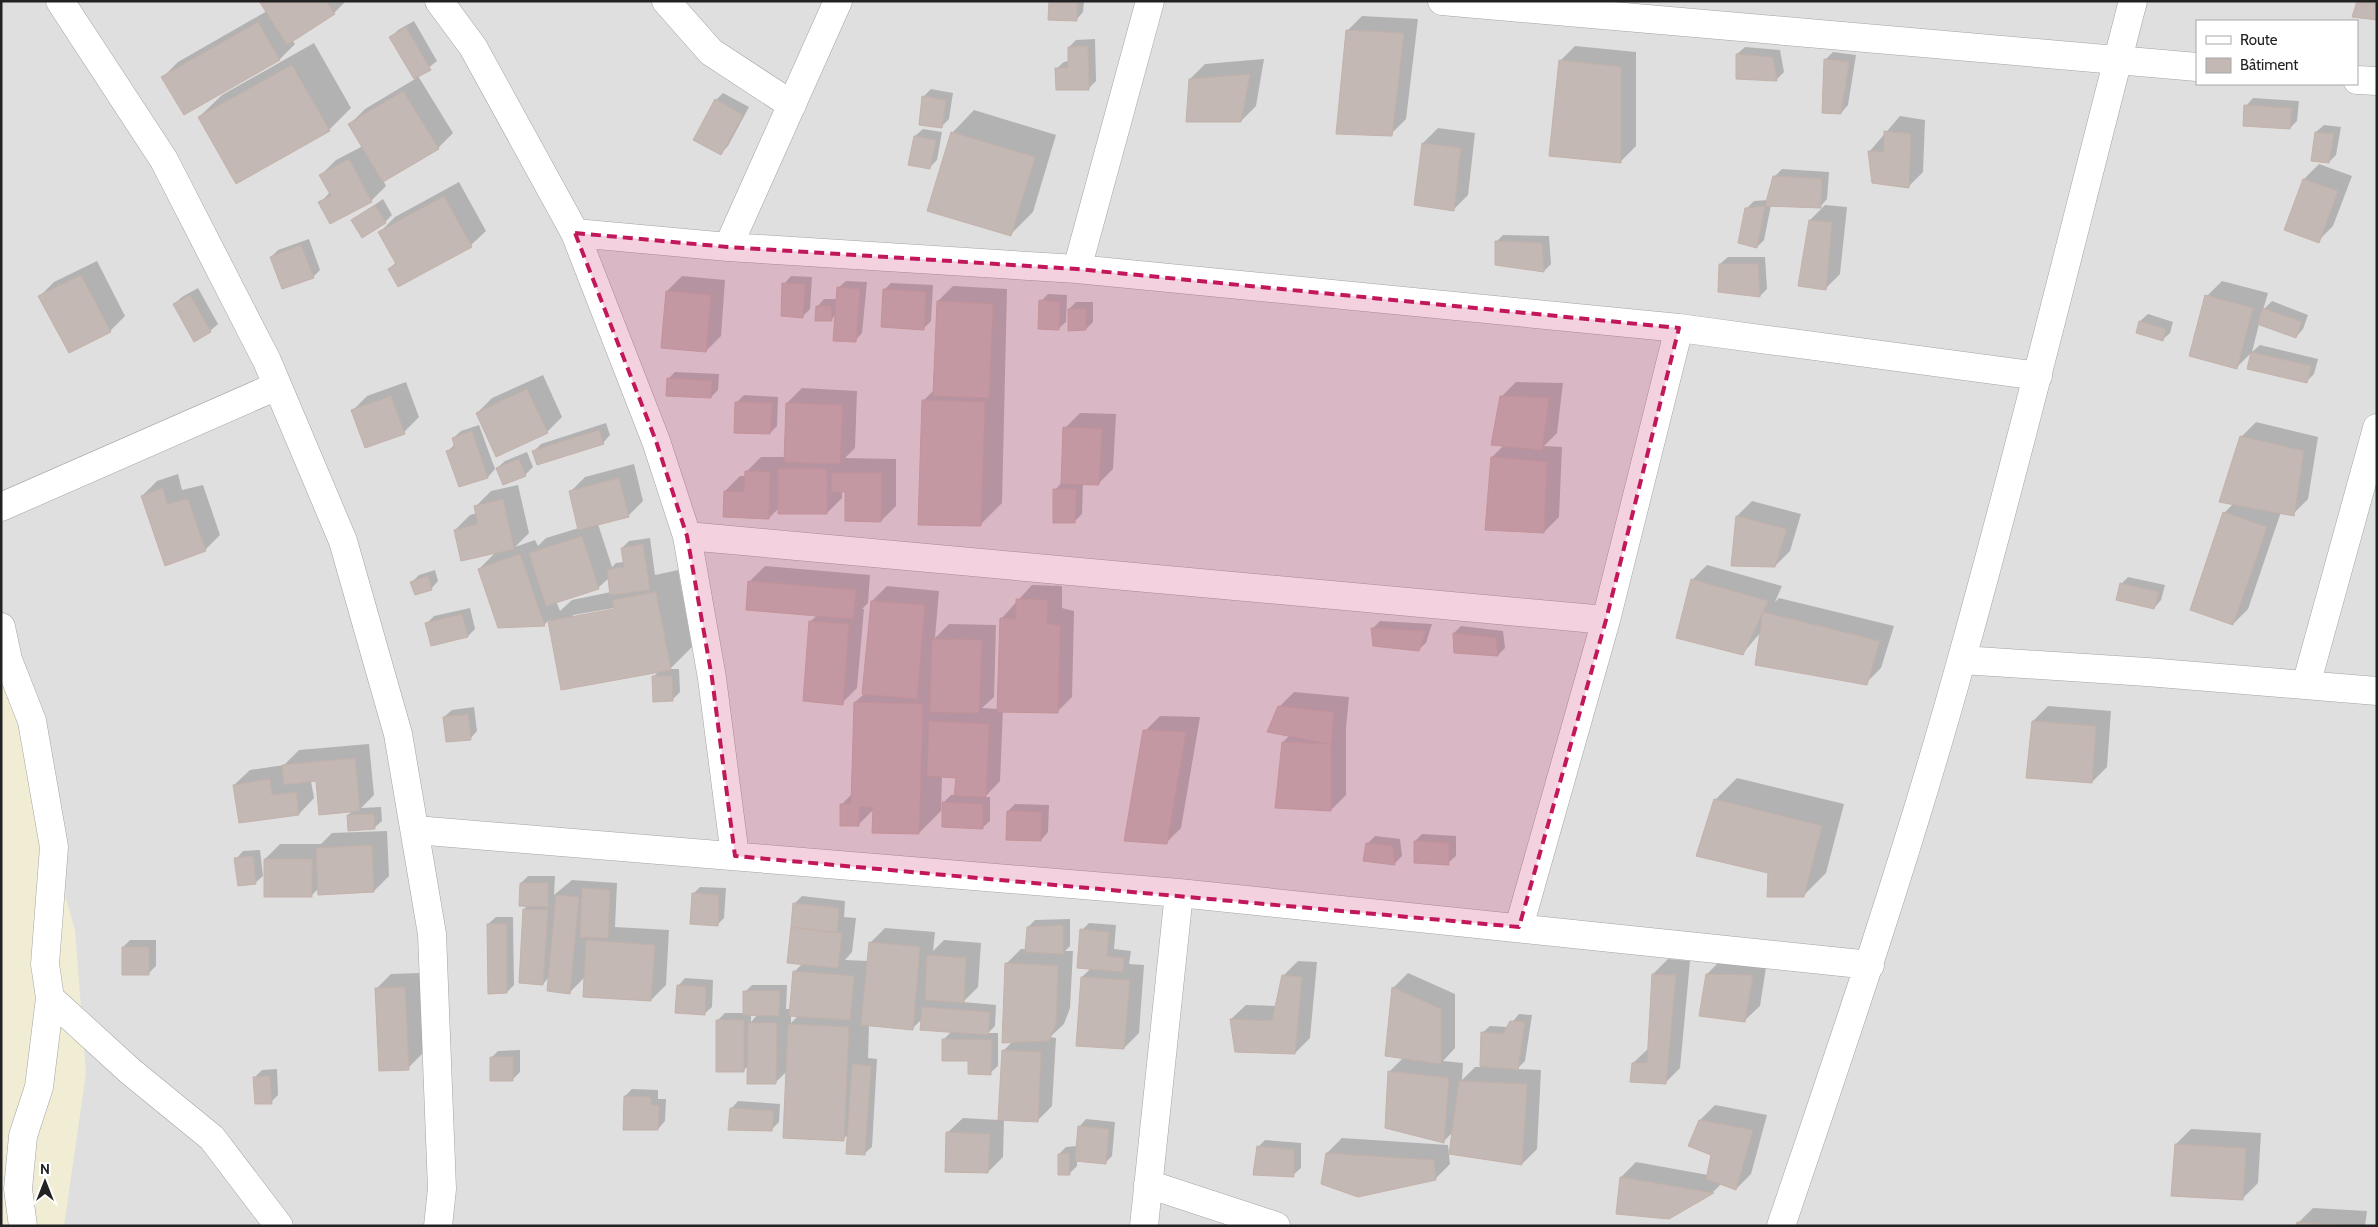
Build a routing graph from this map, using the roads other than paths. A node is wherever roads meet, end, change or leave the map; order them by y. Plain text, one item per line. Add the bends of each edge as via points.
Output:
1 (60, 1) edge
2 (440, 1) edge
3 (666, 1) edge
4 (838, 1) edge
5 (1150, 1) edge
6 (1442, 1) edge
7 (2134, 1) edge
8 (2118, 61) junction
9 (2196, 67) edge
10 (2358, 80) edge
11 (2377, 81) edge
12 (792, 105) junction
13 (575, 233) junction
14 (728, 247) junction
15 (1077, 269) junction
16 (1679, 328) junction
17 (2038, 376) junction
18 (277, 386) junction
19 (2377, 428) edge
20 (1, 507) edge
21 (687, 536) junction
22 (1606, 620) junction
23 (1, 627) edge
24 (1962, 660) junction
25 (2306, 685) junction
26 (2377, 691) edge
27 (415, 830) junction
28 (735, 856) junction
29 (1179, 894) junction
30 (1519, 927) junction
31 (1870, 965) junction
32 (50, 998) junction
33 (1148, 1184) junction
34 (23, 1226) edge
35 (279, 1226) edge
36 (438, 1226) edge
37 (1144, 1226) edge
38 (1276, 1226) edge
39 (1781, 1226) edge

1 - 18 street via 164,160
2 - 13 street via 472,47
3 - 12 street via 711,52
4 - 12 street
5 - 15 street
6 - 8 street
7 - 8 street
8 - 9 street
8 - 17 street
10 - 11 street
12 - 14 street
13 - 14 street
13 - 21 street via 656,441
14 - 15 street
15 - 16 street
16 - 17 street
16 - 22 street
17 - 24 street
18 - 20 street
18 - 27 street via 343,541 398,734
19 - 25 street
21 - 22 street
21 - 28 street via 712,678
22 - 30 street
23 - 32 street via 8,660 32,721 54,847 45,964
24 - 25 street
24 - 31 street
25 - 26 street
27 - 28 street
27 - 36 street via 432,934 442,1189
28 - 29 street
29 - 30 street
29 - 33 street
30 - 31 street
31 - 39 street
32 - 34 street via 38,1087 23,1136 18,1189
32 - 35 street via 130,1071 212,1138
33 - 37 street
33 - 38 street

